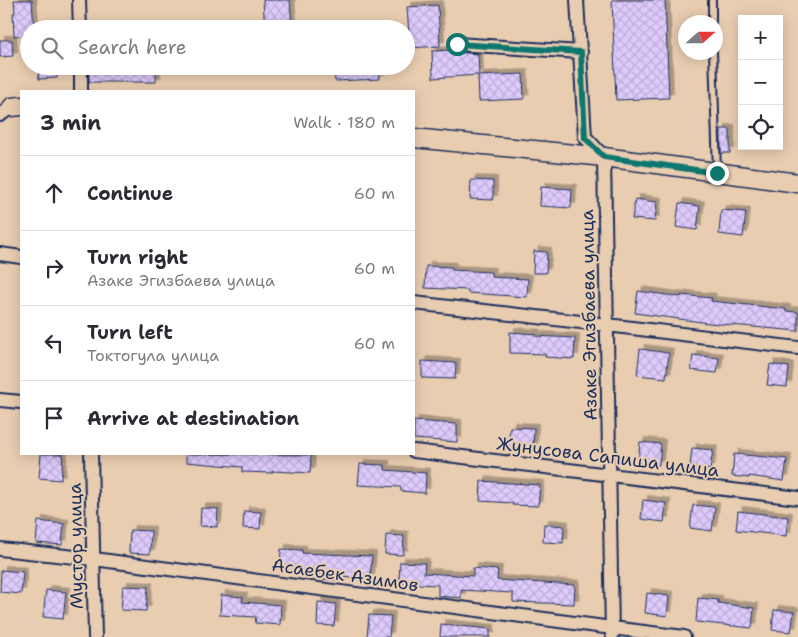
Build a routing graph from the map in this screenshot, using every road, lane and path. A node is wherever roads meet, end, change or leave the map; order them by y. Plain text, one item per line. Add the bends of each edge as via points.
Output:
1 (79, 0) edge
2 (577, 0) edge
3 (712, 1) edge
4 (712, 15) edge
5 (80, 20) edge
6 (457, 44) dead end
7 (581, 52) junction
8 (713, 60) edge
9 (81, 75) edge
10 (81, 90) edge
11 (415, 138) edge
12 (604, 157) junction
13 (717, 173) junction
14 (798, 184) edge
15 (0, 254) edge
16 (20, 257) edge
17 (415, 303) edge
18 (607, 325) junction
19 (798, 348) edge
20 (0, 400) edge
21 (20, 402) edge
22 (415, 451) edge
23 (91, 455) edge
24 (609, 476) junction
25 (798, 498) edge
26 (0, 549) edge
27 (94, 559) junction
28 (612, 633) edge
29 (98, 635) edge
30 (684, 637) edge

1 - 5 street
2 - 7 street
3 - 4 lane
6 - 7 street
7 - 12 street via 585,138
8 - 13 lane
9 - 10 street
11 - 12 street
12 - 13 street
12 - 18 street, Азаке Эгизбаева улица
13 - 14 street
15 - 16 street
17 - 18 street
18 - 19 street
18 - 24 street, Азаке Эгизбаева улица
20 - 21 street
22 - 24 street, Жунусова Сапиша улица
23 - 27 street, Мустор улица
24 - 25 street, Жунусова Сапиша улица
24 - 28 street, Азаке Эгизбаева улица
26 - 27 street, Асаебек Азимов
27 - 28 street, Асаебек Азимов
27 - 29 street, Мустор улица
28 - 30 street, Асаебек Азимов

